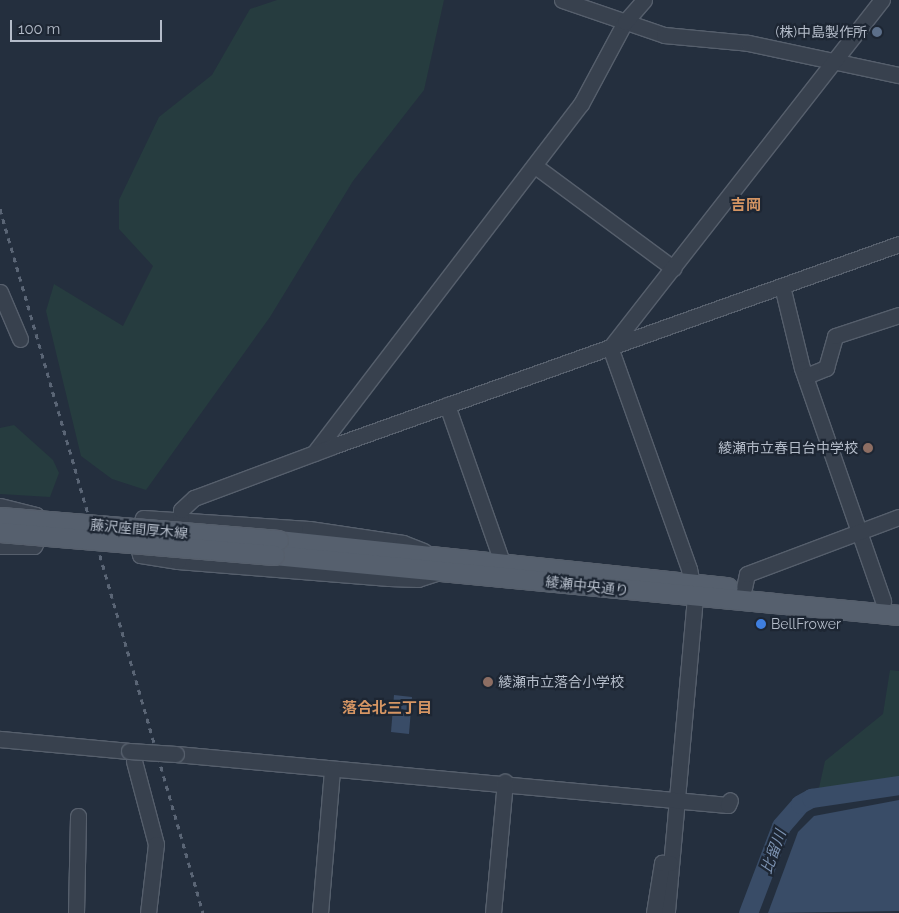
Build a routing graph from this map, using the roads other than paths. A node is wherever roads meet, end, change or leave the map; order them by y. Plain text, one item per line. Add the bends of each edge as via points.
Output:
1 (562, 0) edge
2 (644, 0) edge
3 (882, 0) edge
4 (625, 22) junction
5 (834, 58) junction
6 (899, 75) edge
7 (535, 166) junction
8 (899, 244) edge
9 (673, 268) junction
10 (782, 286) junction
11 (0, 292) edge
12 (899, 315) edge
13 (20, 339) dead end
14 (610, 347) junction
15 (806, 376) junction
16 (447, 405) junction
17 (314, 453) junction
18 (0, 506) edge
19 (0, 517) edge
20 (899, 517) edge
21 (180, 518) junction
22 (0, 532) edge
23 (860, 532) junction
24 (0, 546) edge
25 (276, 548) junction
26 (178, 561) junction
27 (502, 562) junction
28 (440, 564) junction
29 (744, 588) junction
30 (694, 590) junction
31 (891, 602) edge
32 (899, 614) edge
33 (0, 739) edge
34 (131, 756) junction
35 (332, 769) junction
36 (505, 782) junction
37 (677, 799) junction
38 (730, 800) dead end
39 (78, 816) dead end
40 (672, 863) junction
41 (76, 913) edge
42 (148, 913) edge
43 (320, 913) edge
44 (493, 913) edge
45 (654, 913) edge
46 (668, 913) edge

1 - 4 street
2 - 4 street
3 - 5 street
4 - 5 street via 686,39 748,42
4 - 7 street via 581,104
5 - 6 street
5 - 9 street
7 - 9 street
7 - 17 street
8 - 10 street
9 - 14 street
10 - 14 street
10 - 15 street
11 - 13 street
12 - 15 street via 835,336 826,368
14 - 16 street
14 - 30 street
15 - 23 street
16 - 17 street
16 - 27 street
17 - 21 street via 194,498 184,504
18 - 24 street via 36,515 42,531 34,546
19 - 25 main road, 藤沢座間厚木線, bridge
20 - 23 street
21 - 26 street
21 - 26 street via 143,518 138,523 135,547 145,558
21 - 28 street via 309,529 403,543
22 - 25 main road, 藤沢座間厚木線, bridge
23 - 29 street via 747,574
23 - 31 street
25 - 28 main road, 綾瀬中央通り
26 - 28 street via 418,579
27 - 28 main road, 綾瀬中央通り
27 - 30 main road, 綾瀬中央通り
28 - 30 main road, 綾瀬中央通り
29 - 30 main road, 綾瀬中央通り
29 - 31 main road, 綾瀬中央通り
30 - 32 main road, 綾瀬中央通り
30 - 37 street
33 - 34 street
34 - 35 street, bridge via 176,754
34 - 42 street via 156,844
35 - 36 street
35 - 43 street
36 - 37 street
36 - 44 street
37 - 38 street via 728,805
37 - 40 street
39 - 41 street
40 - 45 street via 662,863
40 - 46 street

